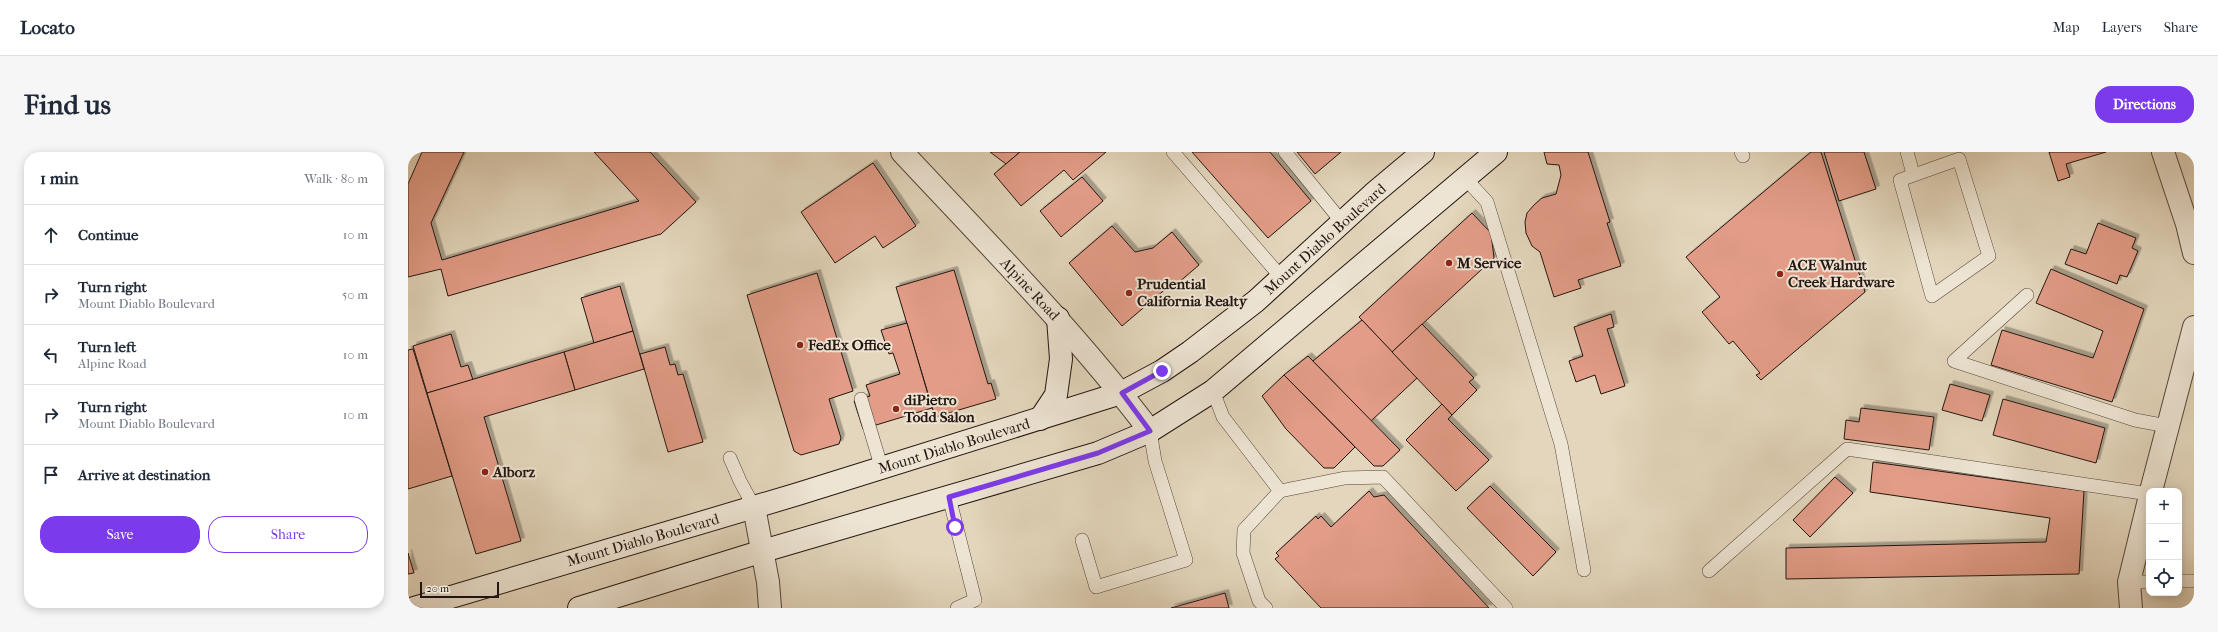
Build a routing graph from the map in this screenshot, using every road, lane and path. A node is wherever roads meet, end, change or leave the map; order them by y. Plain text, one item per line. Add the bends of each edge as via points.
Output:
1 (902, 152) edge
2 (1173, 152) edge
3 (1286, 152) edge
4 (1423, 152) edge
5 (1496, 152) edge
6 (1906, 152) edge
7 (2163, 152) edge
8 (1914, 174) junction
9 (1465, 178) junction
10 (1342, 222) junction
11 (2194, 253) edge
12 (1281, 277) junction
13 (2027, 295) dead end
14 (1058, 318) junction
15 (2194, 327) edge
16 (1213, 391) junction
17 (1122, 393) junction
18 (861, 399) dead end
19 (1040, 419) junction
20 (2167, 426) junction
21 (1150, 431) junction
22 (730, 458) dead end
23 (882, 469) junction
24 (2152, 488) edge
25 (1280, 491) junction
26 (2146, 494) edge
27 (949, 497) junction
28 (754, 507) junction
29 (2146, 524) edge
30 (1082, 540) dead end
31 (763, 551) junction
32 (1584, 570) dead end
33 (1709, 571) dead end
34 (2182, 581) edge
35 (2194, 581) edge
36 (2139, 582) edge
37 (414, 608) edge
38 (578, 608) edge
39 (770, 608) edge
40 (957, 608) edge
41 (1266, 608) edge
42 (1506, 608) edge
43 (2131, 608) edge

1 - 14 main road, Alpine Road
2 - 12 lane
3 - 10 lane
4 - 10 main road, Mount Diablo Boulevard
5 - 9 main road
6 - 8 lane
7 - 11 main road
8 - 8 lane via 1900,180 1932,296 1989,256 1958,159
9 - 16 main road
9 - 32 lane via 1487,202 1561,444
10 - 12 main road, Mount Diablo Boulevard
12 - 17 main road, Mount Diablo Boulevard via 1256,301 1190,352
13 - 20 lane via 1954,361 2135,420
14 - 17 main road, Alpine Road
14 - 19 main road via 1061,359 1056,395
15 - 20 main road
16 - 21 main road
16 - 25 lane via 1223,417
17 - 19 main road, Mount Diablo Boulevard
17 - 21 main road, Alpine Road
18 - 23 lane
19 - 23 main road, Mount Diablo Boulevard
20 - 24 main road
21 - 27 main road via 1098,453
21 - 30 lane via 1155,461 1186,560 1096,587
22 - 28 lane
23 - 28 main road, Mount Diablo Boulevard
25 - 41 lane via 1244,530 1243,553 1259,601
25 - 42 lane via 1345,478 1383,478
26 - 33 lane via 1847,449
27 - 31 main road
27 - 40 lane via 975,600
28 - 31 main road
28 - 37 main road, Mount Diablo Boulevard
29 - 36 main road
31 - 38 main road
31 - 39 main road
34 - 35 lane
36 - 43 main road

